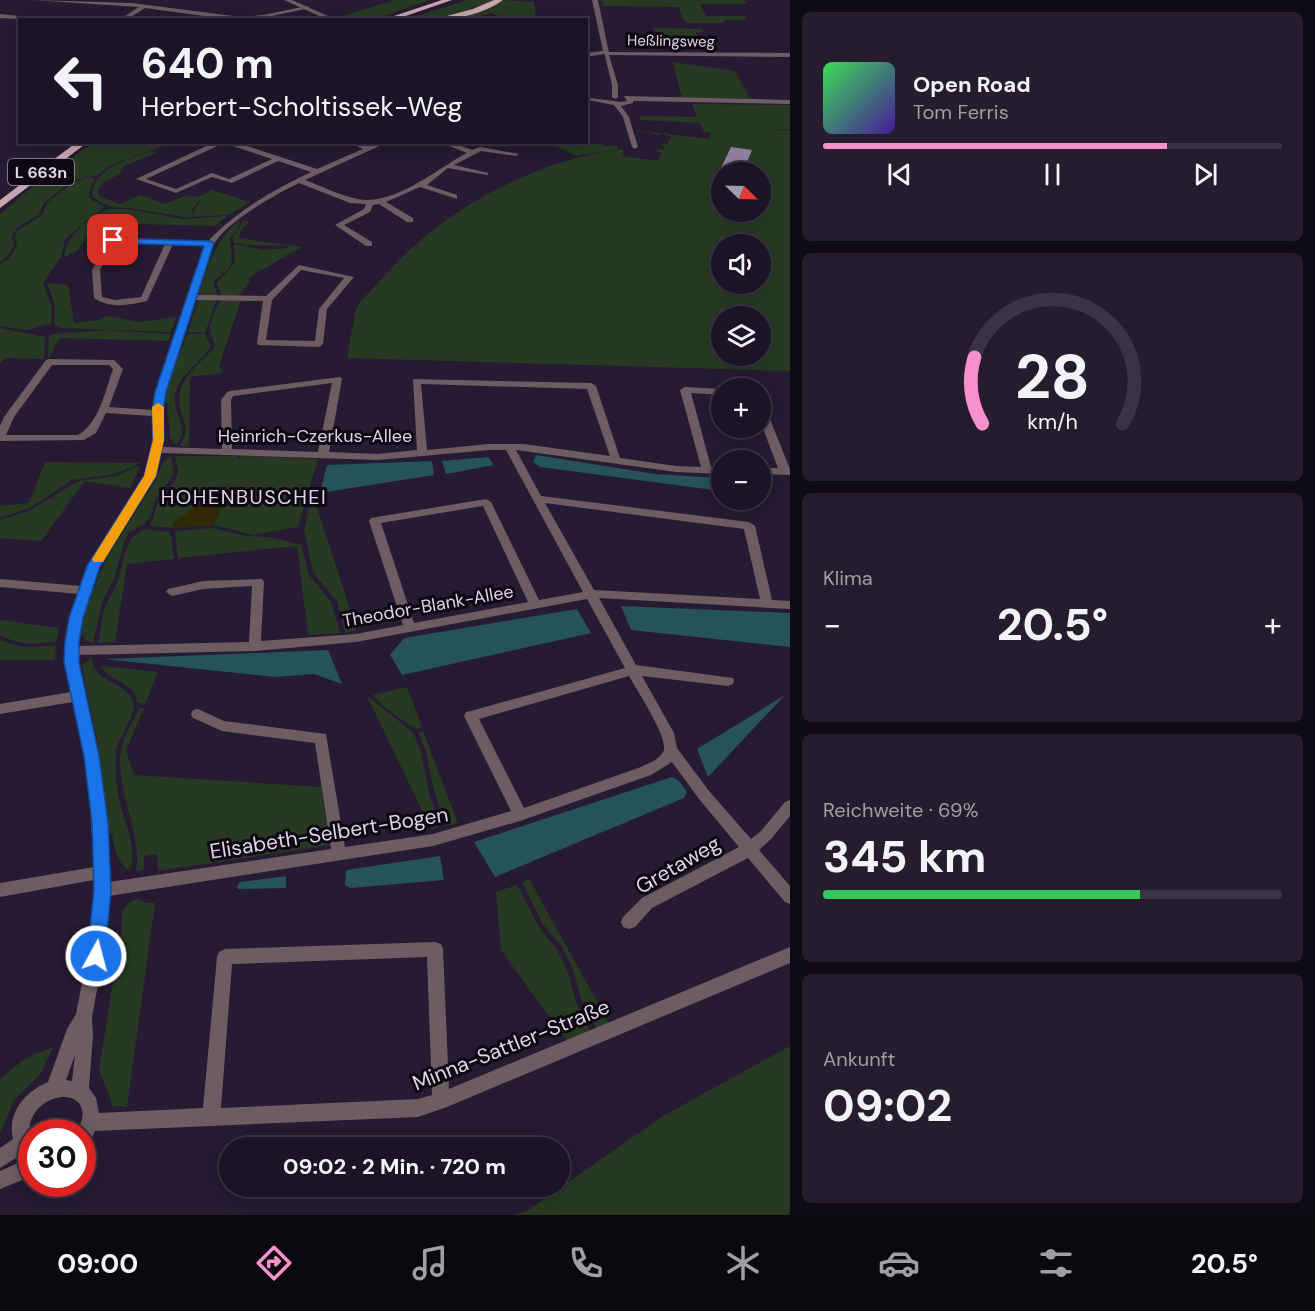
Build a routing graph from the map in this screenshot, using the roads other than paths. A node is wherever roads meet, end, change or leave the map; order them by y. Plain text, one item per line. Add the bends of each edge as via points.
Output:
1 (35, 0) edge
2 (287, 0) edge
3 (436, 0) edge
4 (449, 0) edge
5 (460, 0) edge
6 (500, 0) edge
7 (595, 0) edge
8 (169, 1) edge
9 (145, 7) junction
10 (154, 8) junction
11 (307, 8) junction
12 (0, 16) edge
13 (19, 18) edge
14 (125, 18) edge
15 (233, 18) edge
16 (252, 18) edge
17 (330, 18) edge
18 (389, 18) edge
19 (390, 18) edge
20 (404, 18) edge
21 (444, 18) edge
22 (606, 53) junction
23 (588, 55) edge
24 (790, 55) edge
25 (615, 85) junction
26 (588, 100) edge
27 (613, 100) junction
28 (628, 100) junction
29 (790, 102) edge
30 (626, 117) junction
31 (69, 144) edge
32 (81, 144) edge
33 (218, 144) edge
34 (234, 144) edge
35 (357, 144) edge
36 (381, 144) edge
37 (448, 144) edge
38 (635, 147) dead end
39 (370, 149) junction
40 (473, 153) junction
41 (516, 154) dead end
42 (277, 159) junction
43 (447, 166) junction
44 (224, 169) dead end
45 (233, 172) dead end
46 (319, 172) junction
47 (486, 174) dead end
48 (212, 175) junction
49 (242, 175) junction
50 (301, 181) junction
51 (420, 185) junction
52 (0, 195) edge
53 (454, 197) dead end
54 (381, 202) junction
55 (370, 204) junction
56 (0, 206) edge
57 (410, 220) dead end
58 (170, 243) junction
59 (210, 243) junction
60 (369, 244) dead end
61 (191, 297) junction
62 (268, 299) junction
63 (711, 391) edge
64 (103, 410) junction
65 (158, 413) junction
66 (771, 433) edge
67 (0, 438) edge
68 (509, 447) junction
69 (157, 450) junction
70 (227, 453) junction
71 (422, 453) junction
72 (323, 455) junction
73 (616, 460) junction
74 (707, 470) junction
75 (711, 470) edge
76 (771, 471) edge
77 (787, 472) edge
78 (540, 499) junction
79 (0, 582) edge
80 (85, 590) junction
81 (172, 592) dead end
82 (593, 594) junction
83 (767, 604) junction
84 (536, 605) junction
85 (790, 605) edge
86 (410, 628) junction
87 (255, 646) junction
88 (72, 651) junction
89 (634, 670) junction
90 (728, 681) dead end
91 (78, 696) junction
92 (0, 709) edge
93 (198, 714) dead end
94 (672, 751) junction
95 (790, 806) edge
96 (520, 815) junction
97 (750, 849) junction
98 (339, 854) junction
99 (102, 872) junction
100 (102, 890) junction
101 (0, 891) edge
102 (790, 897) edge
103 (629, 922) dead end
104 (790, 955) edge
105 (84, 1017) junction
106 (55, 1087) junction
107 (80, 1090) junction
108 (441, 1101) junction
109 (211, 1116) junction
110 (22, 1119) edge
111 (91, 1119) edge
112 (96, 1122) edge
113 (18, 1152) edge
114 (0, 1159) edge
115 (18, 1172) edge
116 (0, 1180) edge

1 - 9 street
2 - 11 street
3 - 18 highway
4 - 19 highway
5 - 20 highway
6 - 21 highway
7 - 22 street, Heßlingsweg
8 - 10 street
9 - 10 street
9 - 14 street
10 - 15 street
11 - 16 street
11 - 17 street
12 - 13 street
22 - 23 street
22 - 24 street, Heßlingsweg
22 - 25 street
25 - 27 street
25 - 28 street
26 - 27 street
27 - 28 street
27 - 30 street
28 - 29 street
28 - 30 street
30 - 38 street
31 - 52 highway, L 663n
32 - 56 highway, L 663n
33 - 48 street via 140,179 176,191
34 - 42 street
35 - 39 street
36 - 39 street
37 - 40 street
39 - 46 street
40 - 41 street via 487,148
40 - 43 street
42 - 46 street
42 - 49 street
43 - 47 street
43 - 51 street
44 - 48 street
45 - 49 street
46 - 50 street
48 - 49 street via 229,181
50 - 55 street
50 - 59 street via 236,217
51 - 53 street
51 - 54 street
54 - 55 street
54 - 57 street
55 - 60 street via 367,210 339,225
58 - 58 street via 113,240 96,270 98,298 106,302 144,299
58 - 59 street
59 - 61 street
61 - 62 street
61 - 65 street via 163,383
62 - 62 street via 261,343 319,344 323,309 350,277 299,267
63 - 74 street via 685,390
64 - 65 street
64 - 67 street via 92,431 80,438
64 - 67 street via 118,369 111,363 50,362 9,417
65 - 69 street
66 - 77 street
68 - 71 street, Heinrich-Czerkus-Allee
68 - 73 street, Heinrich-Czerkus-Allee
68 - 78 street
69 - 70 street, Heinrich-Czerkus-Allee
69 - 80 street via 150,476 94,566
70 - 72 street, Heinrich-Czerkus-Allee
70 - 72 street via 226,400 230,394 337,380
71 - 72 street, Heinrich-Czerkus-Allee via 378,457
71 - 73 street via 416,381 591,386
73 - 74 street, Heinrich-Czerkus-Allee
74 - 75 street, Heinrich-Czerkus-Allee
76 - 77 street
78 - 82 street
78 - 83 street via 749,526
79 - 80 street
80 - 88 street
81 - 87 street via 203,585 258,582
82 - 83 street, Theodor-Blank-Allee
82 - 84 street, Theodor-Blank-Allee
82 - 89 street
83 - 85 street, Theodor-Blank-Allee
84 - 86 street, Theodor-Blank-Allee
84 - 86 street via 486,502 375,521
86 - 87 street, Theodor-Blank-Allee via 356,638
87 - 88 street, Theodor-Blank-Allee
88 - 91 street
89 - 90 street
89 - 94 street via 667,733
89 - 96 street via 471,716
91 - 92 street
91 - 99 street via 95,778
93 - 98 street via 222,726 321,738
94 - 96 street, Elisabeth-Selbert-Bogen via 667,759 650,769
94 - 97 street
95 - 97 street, Gretaweg
96 - 98 street, Elisabeth-Selbert-Bogen via 433,840
97 - 102 street
97 - 103 street, Gretaweg via 647,903
98 - 100 street, Elisabeth-Selbert-Bogen
99 - 100 street
99 - 101 street
100 - 105 street via 96,956
104 - 108 street, Minna-Sattler-Straße
105 - 106 street via 73,1035
105 - 107 street
106 - 107 street
106 - 110 street via 36,1098
107 - 111 street via 91,1108
108 - 109 street, Minna-Sattler-Straße via 418,1108
108 - 109 street via 435,949 225,957
109 - 112 street, Minna-Sattler-Straße
113 - 114 street
115 - 116 street

